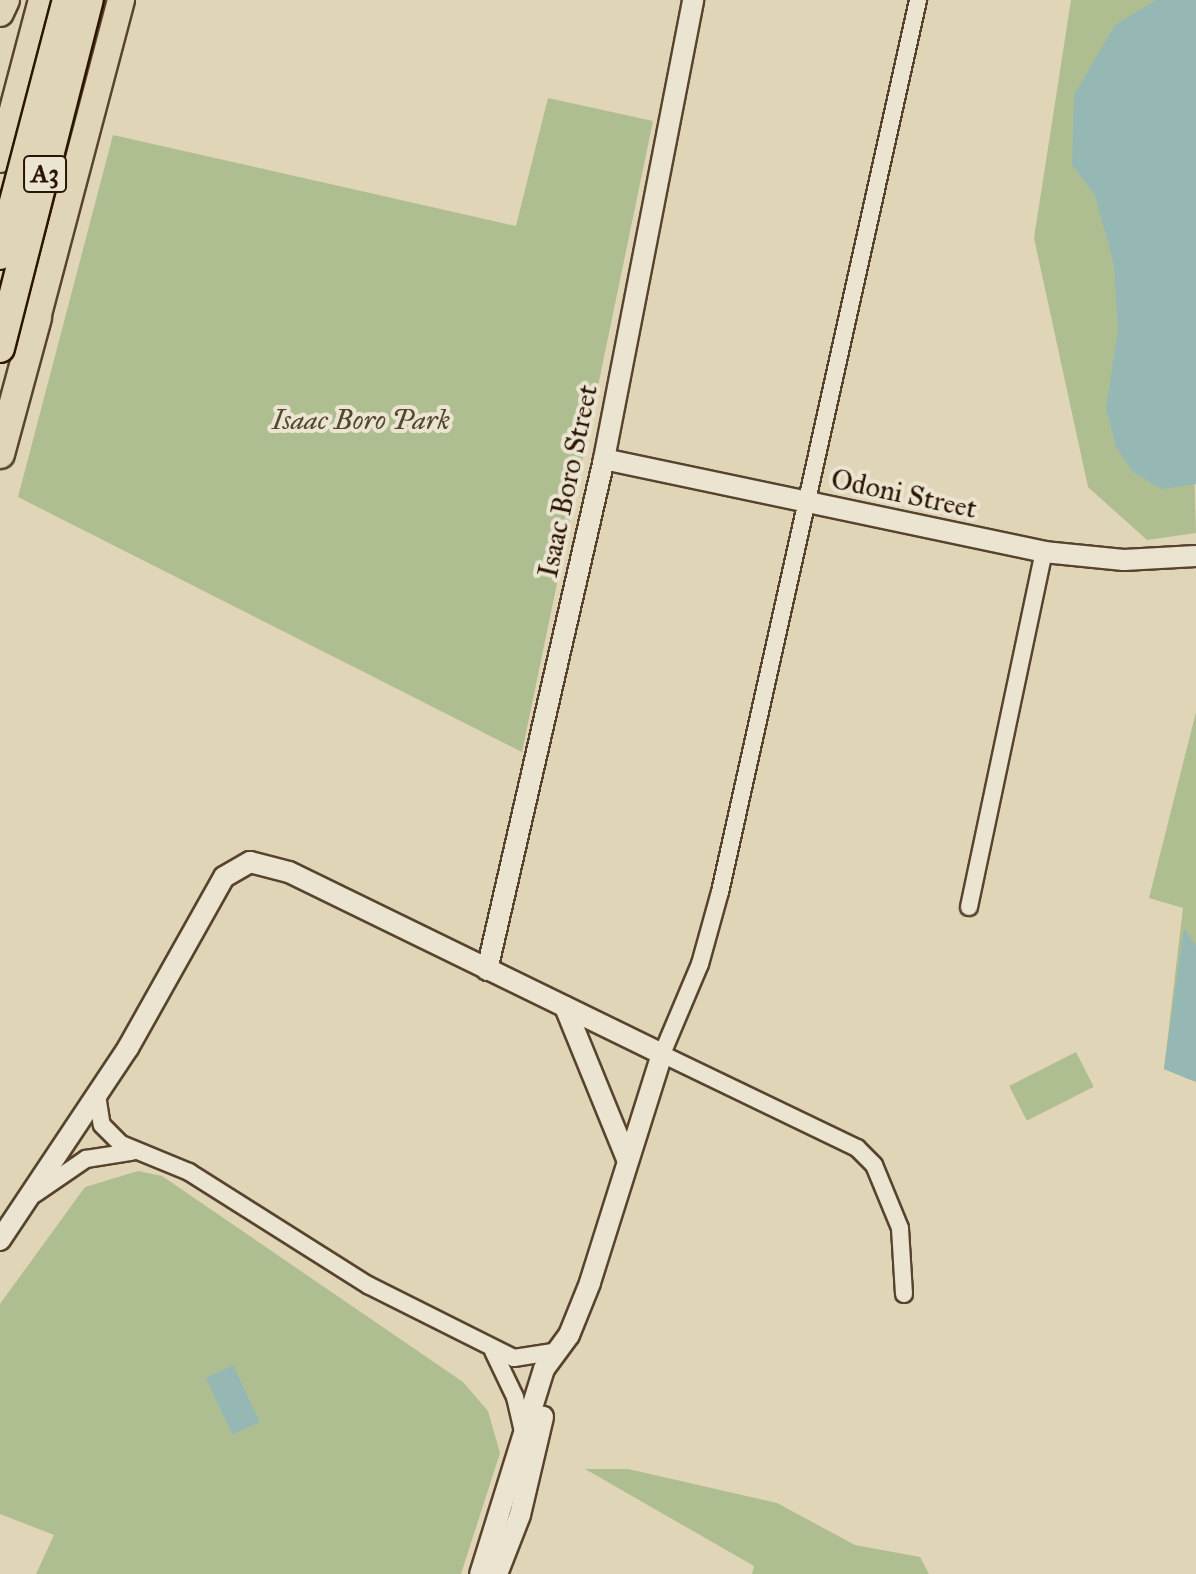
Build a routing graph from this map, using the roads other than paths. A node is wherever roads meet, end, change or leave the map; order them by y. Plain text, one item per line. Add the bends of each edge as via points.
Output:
1 (6, 0) edge
2 (42, 0) edge
3 (67, 0) edge
4 (89, 0) edge
5 (121, 0) edge
6 (693, 0) edge
7 (918, 0) edge
8 (0, 13) edge
9 (0, 159) edge
10 (0, 247) edge
11 (0, 255) edge
12 (47, 269) junction
13 (0, 313) edge
14 (37, 318) junction
15 (0, 328) edge
16 (0, 348) edge
17 (30, 352) junction
18 (0, 454) edge
19 (604, 459) junction
20 (807, 502) junction
21 (1044, 552) junction
22 (1196, 556) edge
23 (969, 907) dead end
24 (487, 970) junction
25 (565, 1007) junction
26 (662, 1054) junction
27 (97, 1095) junction
28 (140, 1152) junction
29 (627, 1160) junction
30 (28, 1200) junction
31 (0, 1240) edge
32 (904, 1294) dead end
33 (493, 1351) junction
34 (559, 1351) junction
35 (525, 1438) junction
36 (480, 1574) edge
37 (497, 1574) edge

1 - 8 main road
2 - 9 main road
3 - 11 highway, A3, bridge
4 - 16 highway, A3, bridge
5 - 12 main road
6 - 19 street, Isaac Boro Street
7 - 20 street
10 - 12 main road
12 - 14 main road
13 - 14 main road
14 - 17 highway
15 - 17 highway
17 - 18 highway
19 - 20 street, Odoni Street
19 - 24 street, Isaac Boro Street
20 - 21 street, Odoni Street
20 - 26 street via 720,892 700,964
21 - 22 street, Odoni Street via 1124,560
21 - 23 street
24 - 25 street
24 - 27 street via 289,872 250,862 224,877
25 - 26 street
25 - 29 street
26 - 29 street
26 - 32 street via 857,1148 874,1165 900,1228
27 - 28 street via 110,1135
27 - 30 street
28 - 30 street via 86,1159
28 - 33 street via 189,1172 368,1285
29 - 34 street via 590,1283
30 - 31 street
33 - 34 street via 514,1358
33 - 35 street via 515,1397
34 - 35 street via 544,1369
34 - 37 street via 523,1505
35 - 36 street

